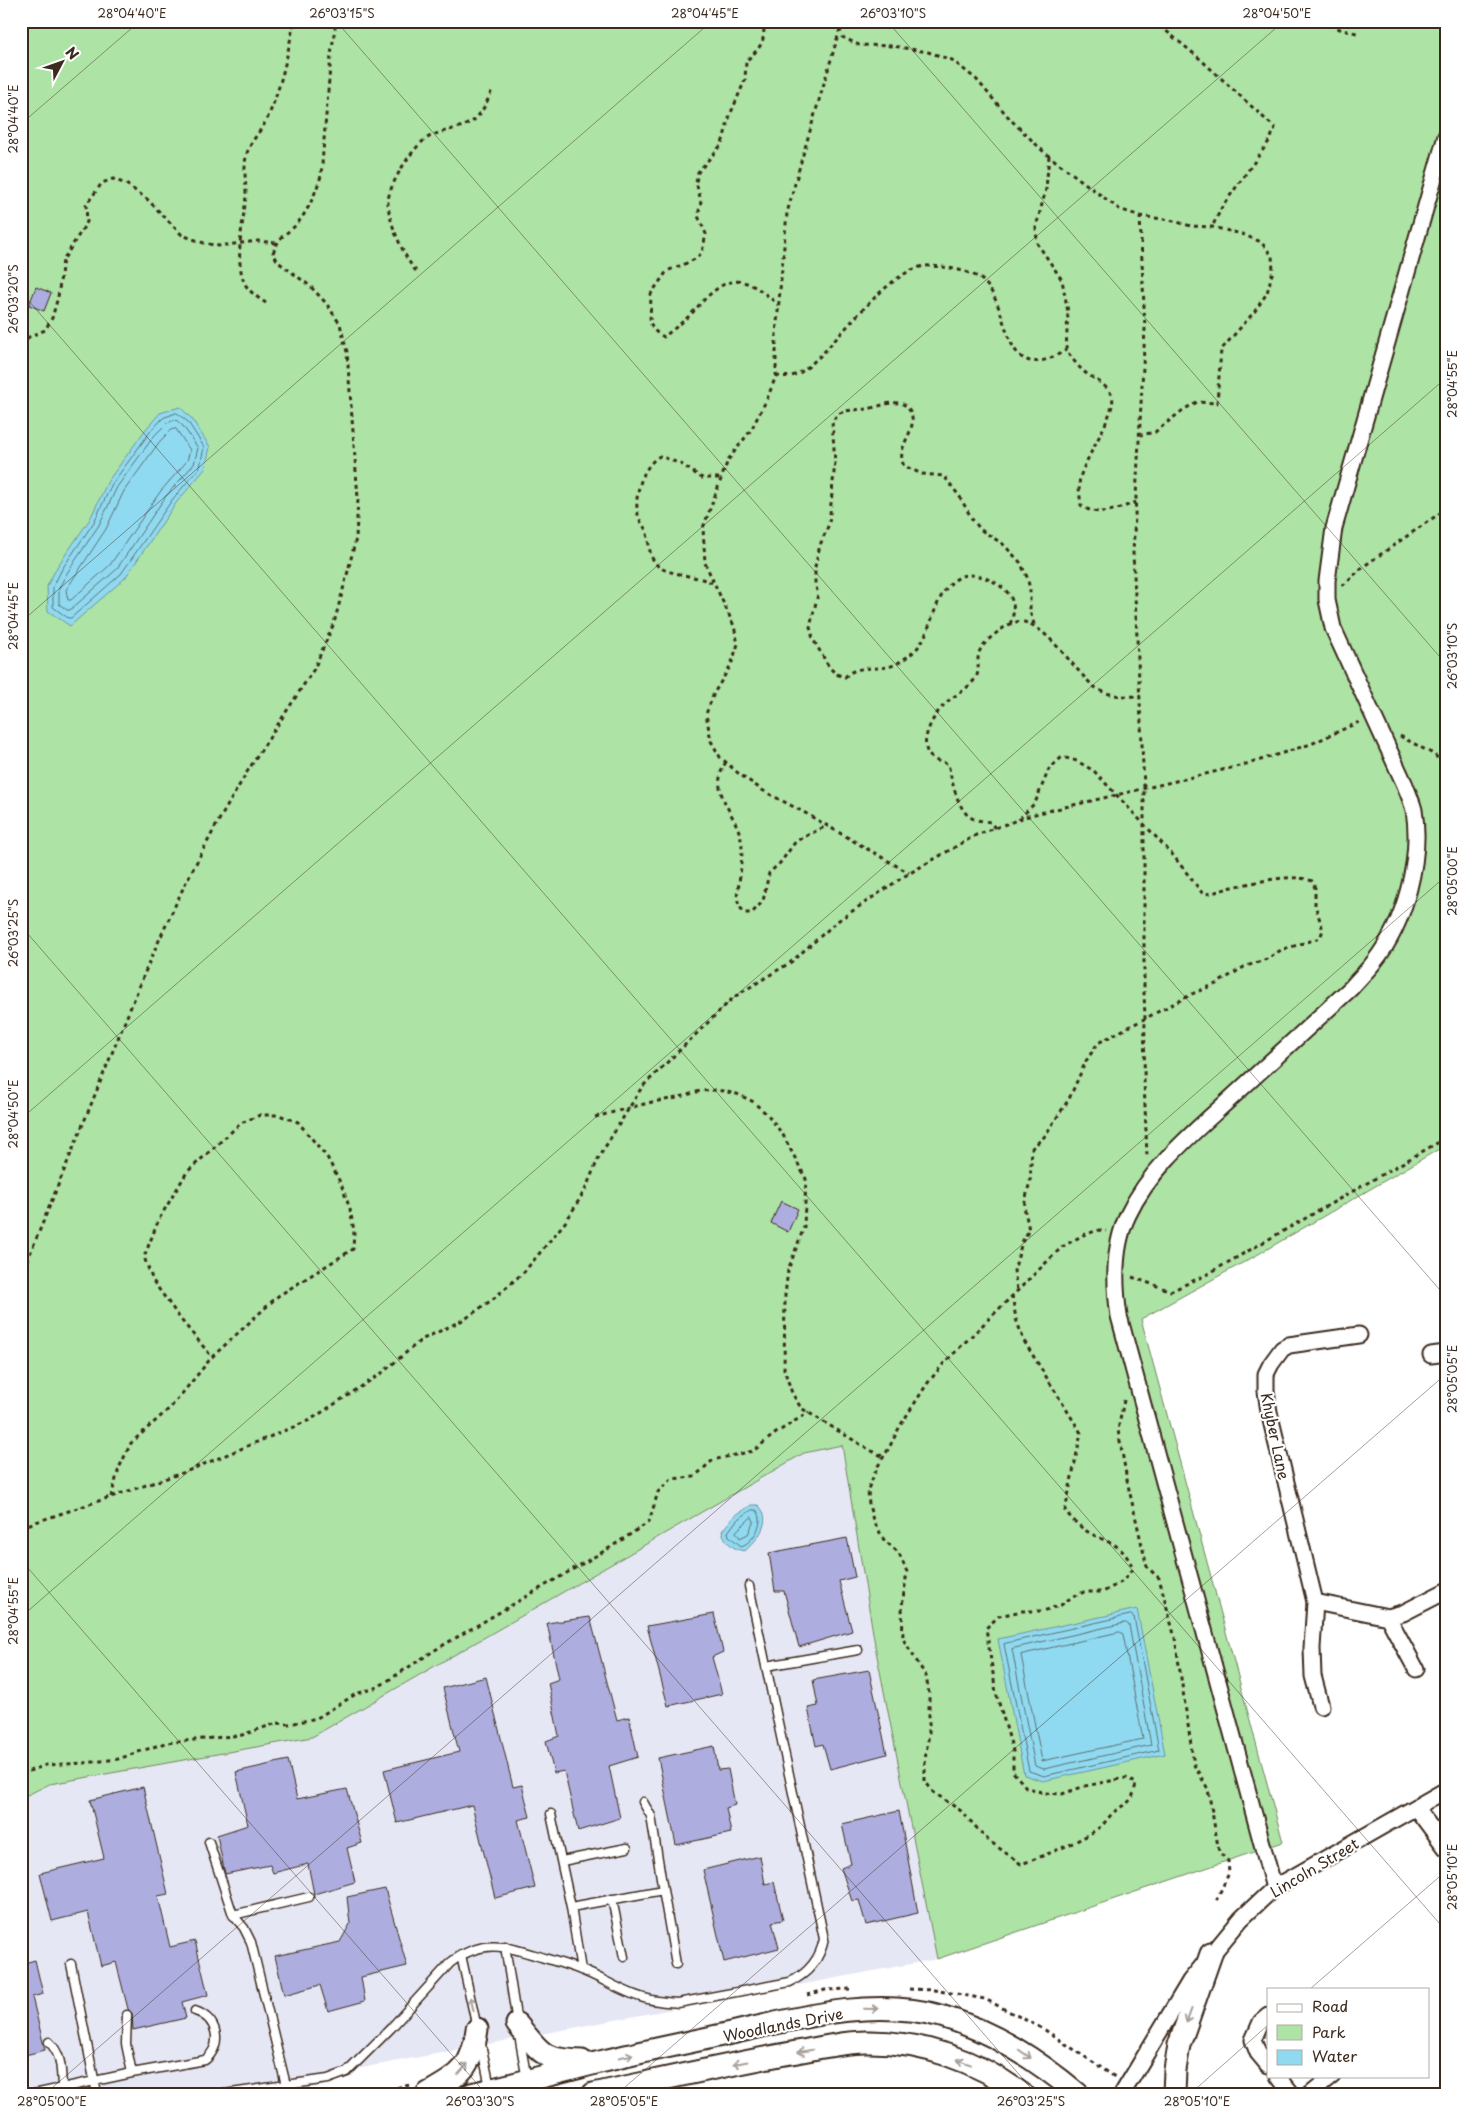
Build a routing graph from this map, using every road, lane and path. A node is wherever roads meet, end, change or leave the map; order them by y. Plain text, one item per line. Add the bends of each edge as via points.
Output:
1 (294, 21) edge
2 (336, 21) edge
3 (763, 21) edge
4 (838, 21) edge
5 (1154, 21) edge
6 (1323, 21) edge
7 (840, 29) junction
8 (1357, 33) dead end
9 (492, 90) dead end
10 (1446, 136) edge
11 (1049, 156) junction
12 (1140, 216) junction
13 (1212, 227) junction
14 (277, 243) junction
15 (241, 244) junction
16 (416, 271) dead end
17 (266, 303) dead end
18 (778, 306) junction
19 (21, 344) edge
20 (1066, 350) junction
21 (776, 376) junction
22 (1141, 435) junction
23 (721, 478) junction
24 (1136, 502) junction
25 (1446, 509) edge
26 (713, 583) junction
27 (1327, 600) junction
28 (1010, 624) junction
29 (1035, 627) junction
30 (1140, 696) junction
31 (1373, 715) junction
32 (1382, 736) junction
33 (726, 762) junction
34 (1446, 769) edge
35 (1144, 787) junction
36 (1116, 794) junction
37 (1018, 820) junction
38 (1144, 825) junction
39 (827, 826) junction
40 (995, 828) junction
41 (909, 874) junction
42 (1145, 1018) junction
43 (628, 1108) junction
44 (595, 1117) dead end
45 (1446, 1138) edge
46 (1146, 1183) junction
47 (1107, 1240) dead end
48 (1118, 1256) junction
49 (21, 1276) edge
50 (1017, 1290) junction
51 (1012, 1295) junction
52 (1359, 1335) dead end
53 (212, 1357) junction
54 (1124, 1398) dead end
55 (809, 1412) junction
56 (884, 1457) junction
57 (110, 1498) junction
58 (21, 1527) edge
59 (749, 1586) dead end
60 (1446, 1591) edge
61 (1315, 1602) junction
62 (1388, 1617) junction
63 (858, 1650) dead end
64 (766, 1666) junction
65 (1416, 1669) dead end
66 (1320, 1706) dead end
67 (21, 1774) edge
68 (1446, 1790) edge
69 (642, 1802) dead end
70 (1416, 1808) junction
71 (551, 1814) dead end
72 (209, 1842) dead end
73 (627, 1848) dead end
74 (1446, 1848) edge
75 (562, 1861) junction
76 (1274, 1888) junction
77 (663, 1890) junction
78 (309, 1896) dead end
79 (612, 1899) junction
80 (1216, 1901) dead end
81 (571, 1907) junction
82 (233, 1915) junction
83 (505, 1946) junction
84 (1211, 1954) junction
85 (461, 1955) junction
86 (624, 1957) dead end
87 (70, 1964) dead end
88 (676, 1964) dead end
89 (581, 1970) junction
90 (195, 2011) dead end
91 (126, 2016) dead end
92 (1267, 2017) edge
93 (517, 2024) junction
94 (477, 2029) junction
95 (49, 2042) dead end
96 (602, 2062) junction
97 (1267, 2064) edge
98 (710, 2068) junction
99 (132, 2073) junction
100 (1280, 2078) edge
101 (1330, 2078) edge
102 (95, 2081) junction
103 (286, 2085) junction
104 (62, 2087) junction
105 (529, 2087) edge
106 (485, 2092) edge
107 (34, 2094) edge
108 (97, 2094) edge
109 (224, 2094) edge
110 (427, 2094) edge
111 (594, 2094) edge
112 (652, 2094) edge
113 (1022, 2094) edge
114 (1078, 2094) edge
115 (1122, 2094) edge
116 (1174, 2094) edge
117 (1292, 2094) edge
118 (1310, 2094) edge

1 - 15 path via 288,55 268,118 247,154
2 - 14 path via 320,176 315,194 300,221
3 - 18 path via 765,36 759,49 746,61 745,80 722,144 698,172 696,182 701,201 698,216 706,234 702,252 697,258 667,270 660,279 651,294 650,323 664,337 708,294 728,281 754,286
4 - 7 path
5 - 13 path via 1275,128
6 - 8 path
7 - 11 path via 842,37 859,45 893,46 952,60 976,79 1011,120
7 - 18 path via 787,213
9 - 16 path via 471,123 439,132 422,142 391,190 388,202 398,239
10 - 27 street via 1334,528
11 - 12 path via 1119,209
11 - 20 path via 1046,189 1036,227 1037,243 1062,280 1068,312
12 - 13 path
12 - 22 path via 1145,329
13 - 22 path via 1261,242 1272,256 1273,270 1267,293 1221,350 1218,403 1197,402 1155,432
14 - 15 path
14 - 49 path via 274,253 278,262 326,303 340,324 347,352 358,498 356,538 348,571 334,623 314,669 247,772 185,884 150,960
15 - 17 path via 240,262 245,283
15 - 19 path via 219,246 182,235 147,199 126,184 113,179 102,183 86,205 88,222 63,260 52,318 45,330
18 - 21 path
20 - 21 path via 1037,363 1028,360 1010,344 997,306 982,280 960,272 919,266 872,299 808,367 792,376
20 - 24 path via 1083,371 1102,384 1112,396 1113,403 1111,414 1080,479 1081,505 1087,510 1104,512
21 - 23 path via 751,430 728,460
22 - 24 path
23 - 26 path via 703,528 705,563
23 - 26 path via 702,478 681,464 660,456 648,465 638,492 640,520 646,531 649,550 659,566
24 - 30 path via 1133,553
25 - 27 path via 1364,566
26 - 33 path via 734,626 738,644 706,714 711,741
27 - 31 street via 1336,635
28 - 29 path via 1016,621
28 - 29 path via 1014,615 1011,597 980,576 963,576 955,580 943,596 921,642 900,663 887,669 860,669 845,678 829,667 810,627 818,594 815,566 828,524 835,462 832,421 838,414 891,402 903,404 910,410 910,433 902,447 904,466 922,474 944,476 981,530 1013,552 1027,577 1030,612
28 - 40 path via 981,647 975,678 941,707 930,724 926,740 926,752 932,759 948,764 956,796 964,811 973,819 990,822
29 - 30 path via 1096,689 1125,697
30 - 35 path
31 - 32 street
31 - 35 path via 1311,744 1248,764
32 - 34 path via 1400,736 1419,745
32 - 46 street via 1414,810 1416,839 1412,876 1393,930 1375,961 1351,988 1185,1140
33 - 39 path via 762,790
33 - 39 path via 720,786 741,839 737,897 745,912 752,913 758,908 770,873 796,841
35 - 36 path
35 - 38 path
36 - 37 path
36 - 37 path via 1094,771 1076,760 1062,757 1049,769 1035,803
36 - 38 path
37 - 40 path
38 - 42 path
38 - 42 path via 1203,894 1293,877 1312,881 1323,930 1320,938 1281,950
39 - 41 path
40 - 41 path via 976,835
41 - 43 path via 839,920 791,962 734,997 642,1087
42 - 46 path
42 - 50 path via 1098,1043 1086,1060 1069,1098 1044,1137 1032,1148 1030,1181 1024,1206 1029,1230 1014,1271
43 - 44 path
43 - 55 path via 717,1090 752,1101 783,1135 806,1179 804,1227 788,1270 785,1295 784,1369 792,1393 801,1408
43 - 57 path via 598,1157 585,1190 567,1220 524,1272 493,1299 465,1319 421,1340 382,1373 310,1420 184,1472
45 - 48 path via 1275,1238 1171,1291 1132,1277
46 - 48 street via 1127,1216
47 - 50 path via 1109,1231 1083,1235 1062,1247
48 - 76 street via 1115,1287 1119,1316
50 - 51 path
51 - 56 path via 944,1363 914,1404
51 - 56 path via 1024,1342 1081,1433 1065,1511 1091,1534 1109,1540 1126,1554 1133,1568 1123,1581 1103,1592 1084,1592 1043,1611 999,1616 986,1628 996,1693 1013,1751 1013,1772 1026,1787 1062,1794 1126,1778 1136,1783 1128,1804 1114,1812 1101,1826 1043,1856 1021,1864 988,1840 961,1811 933,1792 925,1781 929,1694 926,1676 903,1639 902,1606 907,1572 899,1553 884,1540 869,1505 868,1489
52 - 61 street, Khyber Lane via 1289,1345 1274,1357 1266,1374 1269,1412
53 - 53 path via 278,1296 354,1249 350,1210 327,1157 298,1122 279,1115 260,1115 241,1123 187,1172 159,1219 144,1257 152,1281
53 - 57 path via 171,1407 131,1444
54 - 80 path via 1118,1430 1126,1476 1147,1566 1159,1578 1175,1638 1194,1765 1208,1789 1219,1852 1228,1861 1228,1873
55 - 56 path
55 - 67 path via 754,1452 713,1460 694,1477 671,1479 658,1492 649,1522 378,1687 356,1694 317,1718 290,1724 276,1723 242,1735 165,1743 118,1759 46,1765
57 - 58 path
59 - 64 lane
60 - 62 street
61 - 62 street
61 - 66 street, Khyber Lane via 1313,1676
62 - 65 street
63 - 64 lane
64 - 89 lane via 824,1939 818,1958 802,1976 790,1982 678,2002 641,1997
68 - 70 street, Lincoln Street
69 - 77 lane via 651,1816
70 - 74 street
70 - 76 street, Lincoln Street
71 - 75 lane
72 - 82 lane
73 - 75 lane
75 - 81 lane
76 - 84 street, Lincoln Street via 1240,1919
77 - 79 lane
77 - 88 lane
78 - 82 lane
79 - 81 lane
79 - 86 lane
81 - 89 lane
82 - 103 lane via 252,1942
83 - 85 lane via 483,1947
83 - 89 lane
83 - 93 lane
84 - 115 street, Lincoln Street via 1190,1981
84 -> 116 main road via 1179,2045
94 -> 85 lane
85 - 103 lane via 347,2072 328,2079
87 - 102 lane
90 - 99 lane via 208,2017 213,2024 216,2042 209,2056 202,2061
91 - 99 lane via 126,2044
92 - 97 street via 1253,2040
93 - 96 main road via 548,2057
93 - 105 lane
94 - 106 lane
110 -> 94 main road via 465,2068 473,2053
95 - 104 lane via 60,2058
96 - 105 main road, Woodlands Drive
96 -> 114 main road, Woodlands Drive via 820,2014 866,2009 905,2010 941,2016 984,2032 1018,2049
98 - 111 main road, Woodlands Drive
98 - 112 main road
113 -> 98 main road, Woodlands Drive via 978,2067 936,2051 900,2044 865,2042
99 - 102 lane
100 - 117 street
101 - 118 street
102 - 104 lane
102 - 108 lane
103 - 109 lane
104 - 107 lane
105 - 106 main road, Woodlands Drive

